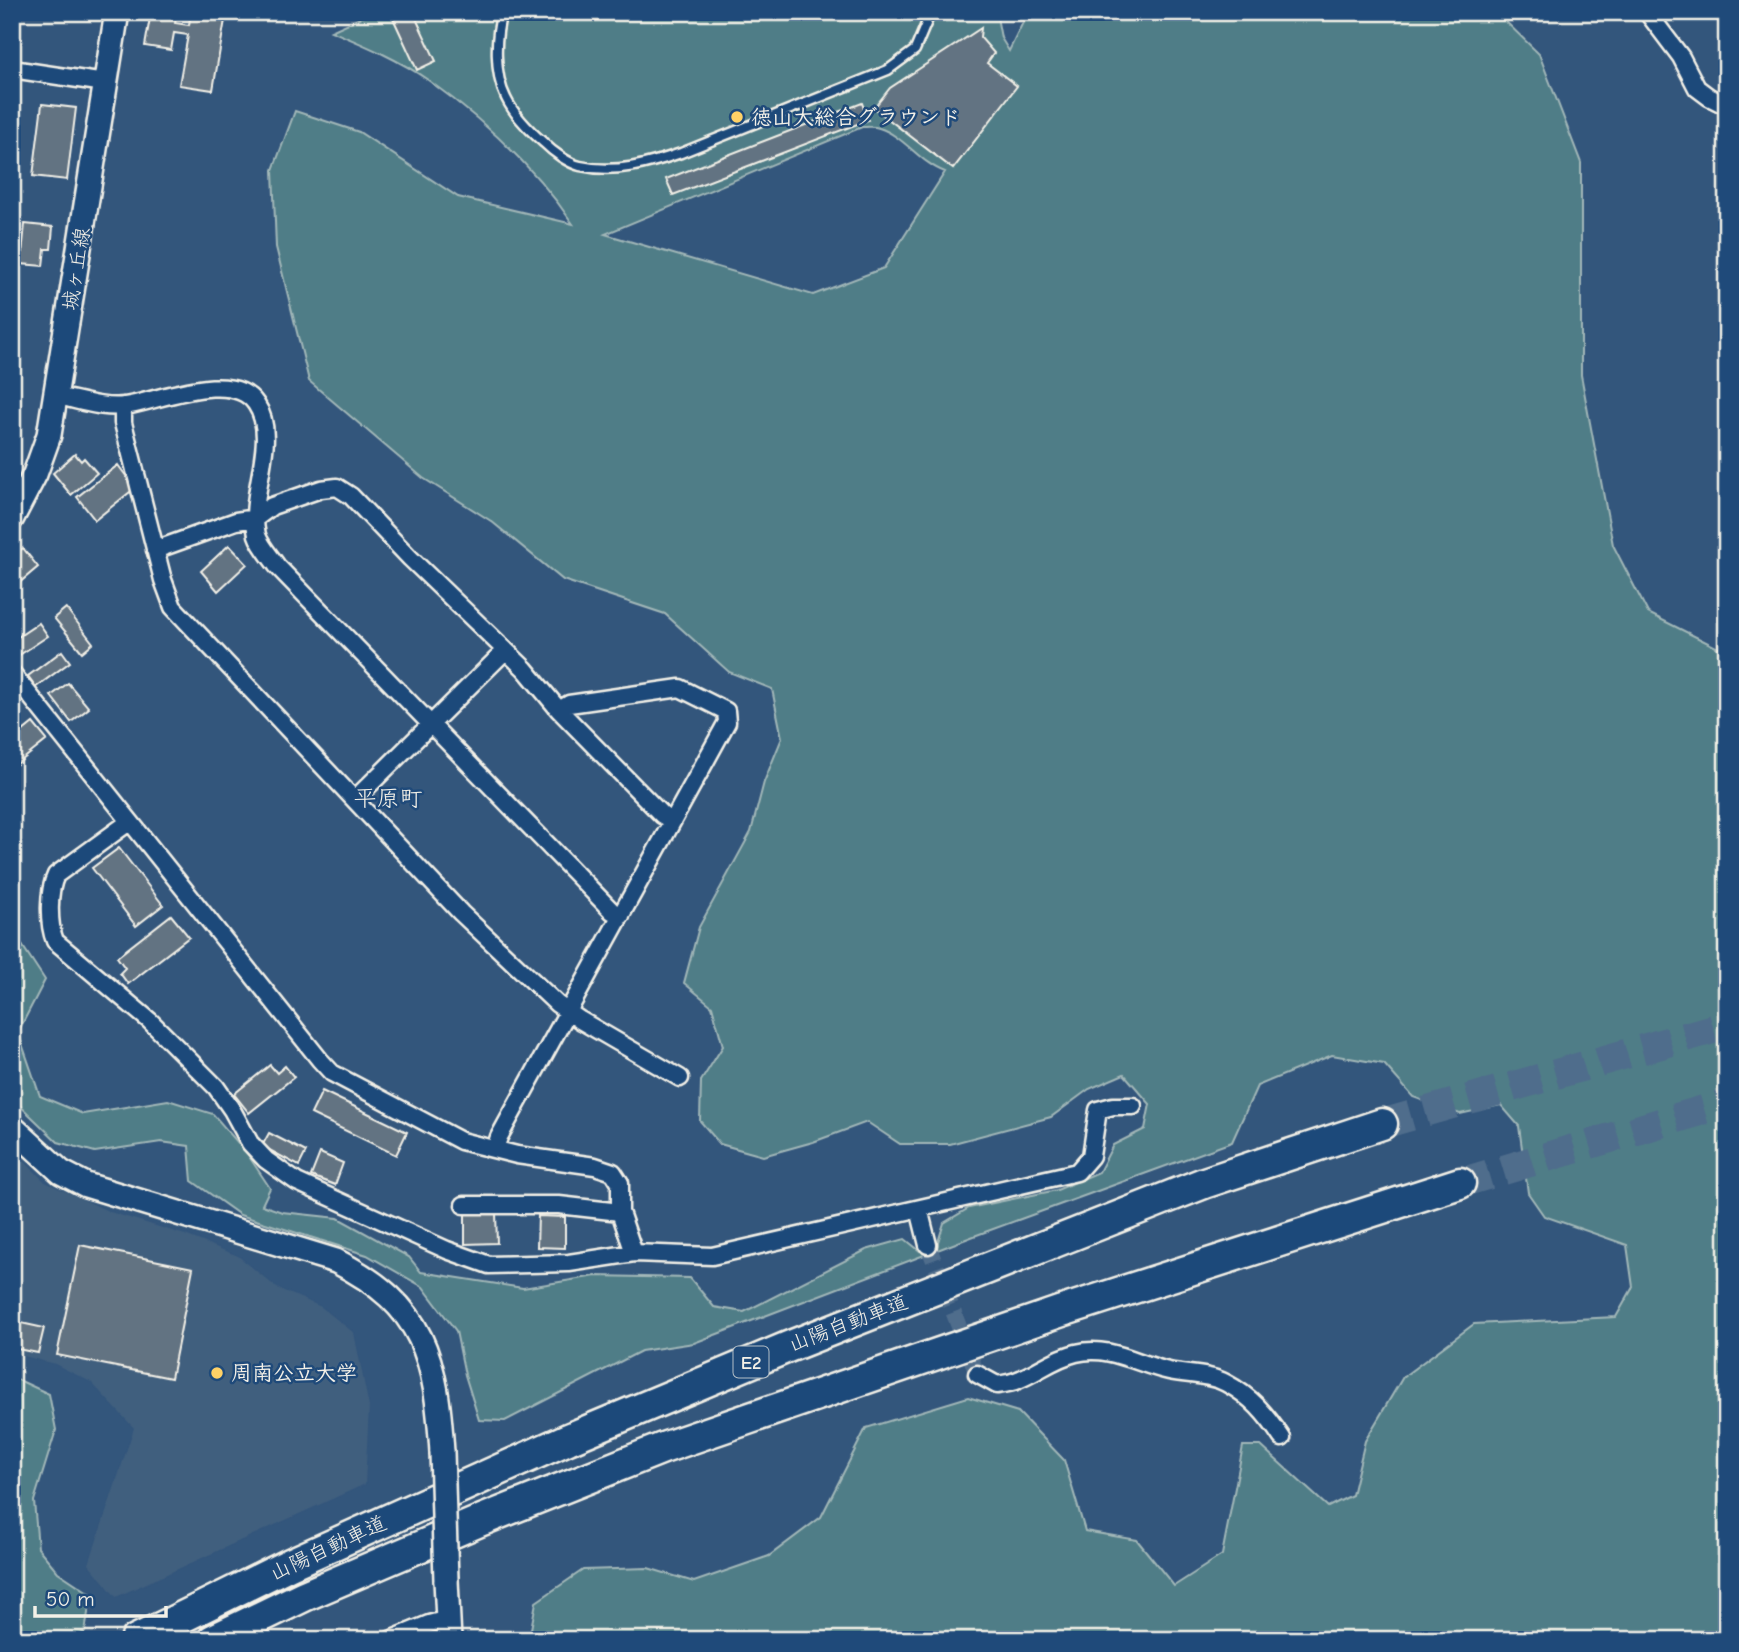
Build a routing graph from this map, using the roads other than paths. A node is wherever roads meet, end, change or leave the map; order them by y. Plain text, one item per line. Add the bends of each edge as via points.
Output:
1 (117, 12) edge
2 (502, 12) edge
3 (931, 12) edge
4 (1647, 12) edge
5 (12, 69) edge
6 (105, 83) junction
7 (1727, 106) edge
8 (57, 396) junction
9 (123, 406) junction
10 (12, 517) edge
11 (256, 518) junction
12 (156, 550) junction
13 (505, 651) junction
14 (12, 673) edge
15 (559, 710) junction
16 (430, 725) junction
17 (355, 799) junction
18 (672, 821) junction
19 (129, 822) junction
20 (621, 916) junction
21 (569, 1013) junction
22 (681, 1077) dead end
23 (1133, 1106) dead end
24 (1382, 1124) tunnel mouth
25 (12, 1127) edge
26 (495, 1149) junction
27 (1460, 1183) tunnel mouth
28 (464, 1205) dead end
29 (919, 1209) junction
30 (620, 1212) junction
31 (928, 1245) tunnel mouth
32 (634, 1253) junction
33 (977, 1374) dead end
34 (1282, 1438) dead end
35 (449, 1629) edge
36 (136, 1640) edge
37 (213, 1640) edge
38 (390, 1640) edge

1 - 6 street, 城ヶ丘線
2 - 3 lane via 497,31 499,69 505,96 526,128 578,166 611,169 681,153 888,70 915,50
4 - 7 street via 1681,57 1697,88
5 - 6 street
6 - 8 street, 城ヶ丘線
8 - 9 street
8 - 10 street, 城ヶ丘線 via 35,474
9 - 11 street via 214,386 238,390 255,402 264,420 265,438
9 - 12 street via 123,423
11 - 12 street
11 - 13 street via 272,506 337,487
11 - 16 street via 257,537 277,566
12 - 17 street via 173,607
13 - 15 street
13 - 16 street
14 - 19 street
15 - 18 street
15 - 18 street via 569,704 680,688 726,711 727,722
16 - 17 street
16 - 20 street
17 - 21 street via 461,913
18 - 20 street
19 - 26 street via 332,1073 452,1137
19 - 32 street via 57,875 52,884 51,932 55,941 150,1021 216,1087 250,1143 266,1160 297,1182 489,1265 569,1263
20 - 21 street
21 - 22 street
21 - 26 street
23 - 29 street via 1098,1110 1091,1156 1077,1172
24 - 36 highway, 山陽自動車道 / E2 via 1204,1183 788,1347 568,1439 290,1564
25 - 35 street, bridge via 61,1172 86,1185 336,1261 393,1298 428,1355 439,1397
26 - 30 street via 613,1172 620,1183
27 - 37 highway, 山陽自動車道 via 1059,1312 663,1448 482,1520
28 - 30 street via 559,1205
29 - 31 street
29 - 32 street via 712,1256
30 - 32 street
33 - 34 street via 997,1385 1017,1381 1076,1353 1114,1352 1227,1383 1250,1398
35 - 38 street via 429,1624

